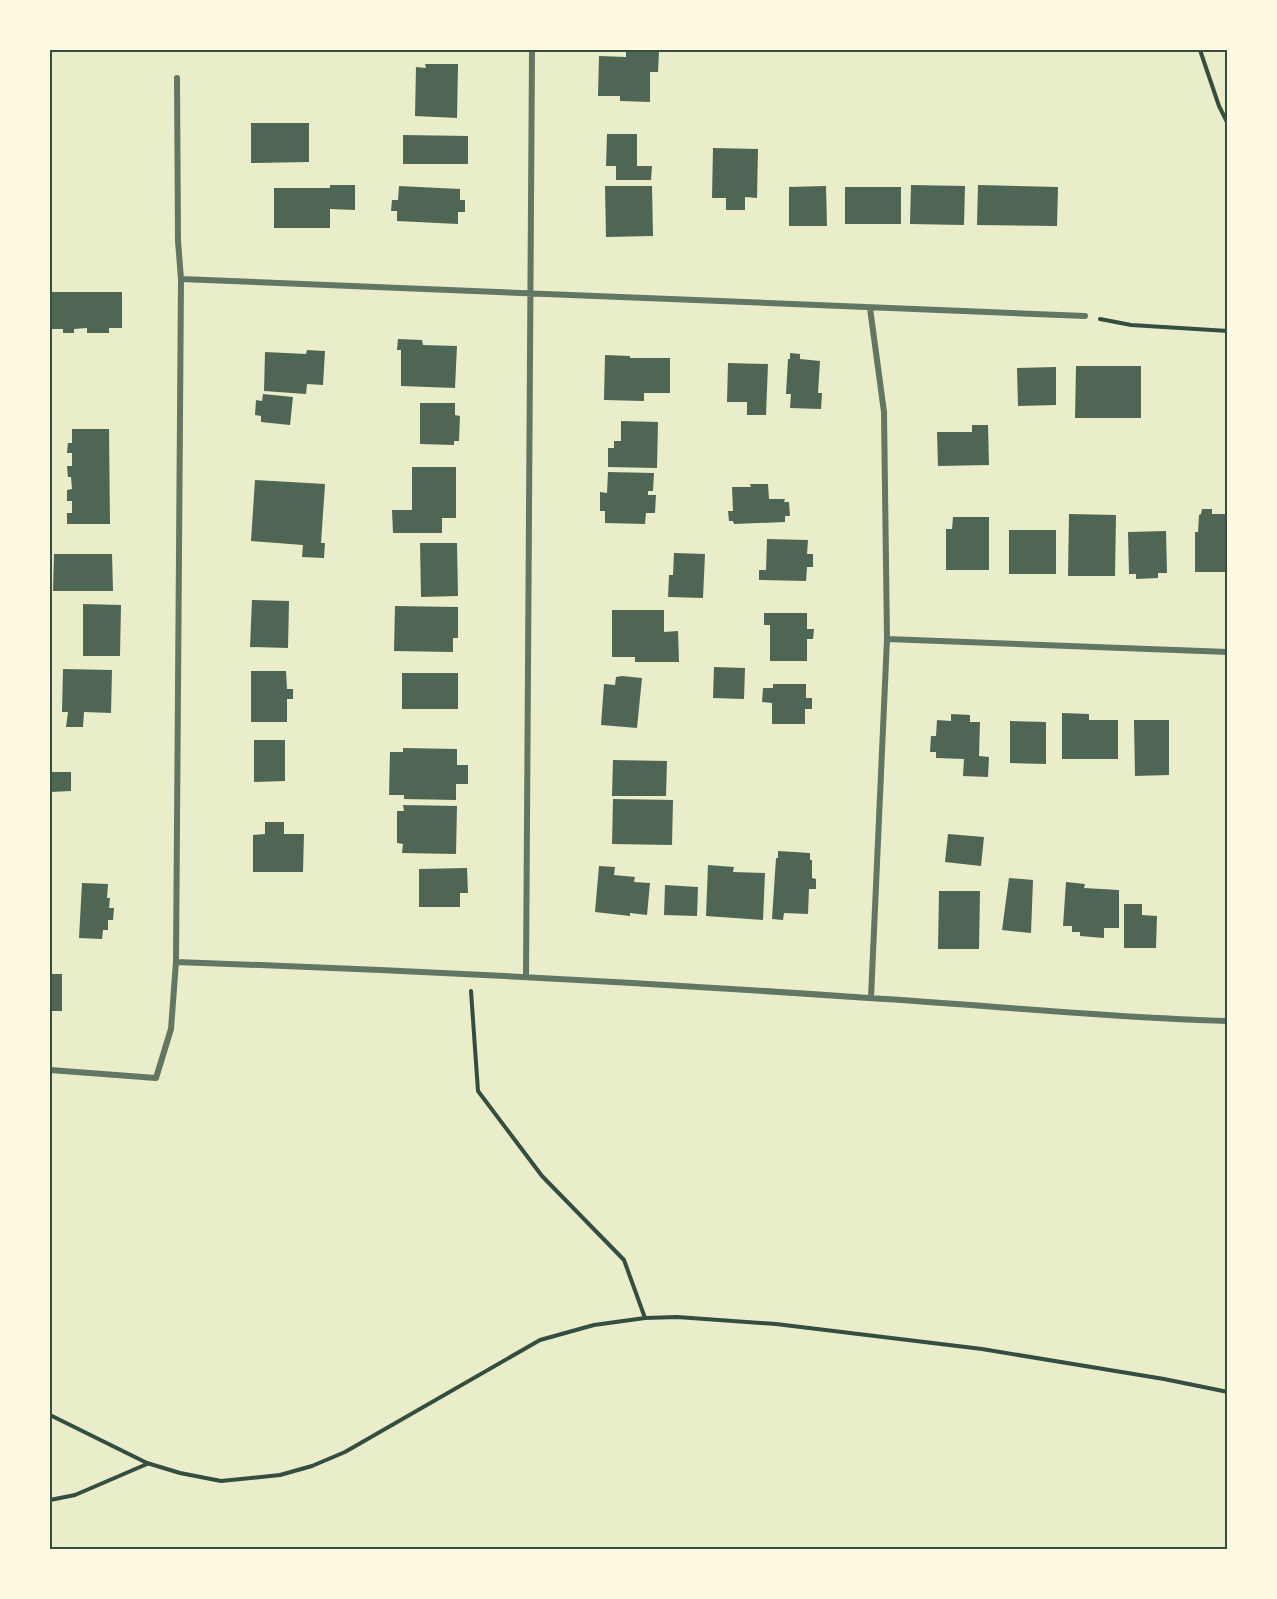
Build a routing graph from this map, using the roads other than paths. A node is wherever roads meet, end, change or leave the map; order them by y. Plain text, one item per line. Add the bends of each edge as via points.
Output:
1 (532, 50) edge
2 (177, 78) dead end
3 (181, 279) junction
4 (531, 293) junction
5 (870, 309) junction
6 (1085, 316) road end
7 (887, 639) junction
8 (1227, 652) edge
9 (176, 962) junction
10 (526, 976) junction
11 (871, 998) junction
12 (1227, 1021) edge
13 (50, 1070) edge

1 - 4 street
2 - 3 street
3 - 4 street
3 - 9 street
4 - 5 street
4 - 10 street
5 - 6 street
5 - 7 street via 884,412
7 - 8 street
7 - 11 street
9 - 10 street
9 - 13 street via 171,1029 156,1077
10 - 11 street
11 - 12 street via 1163,1020

